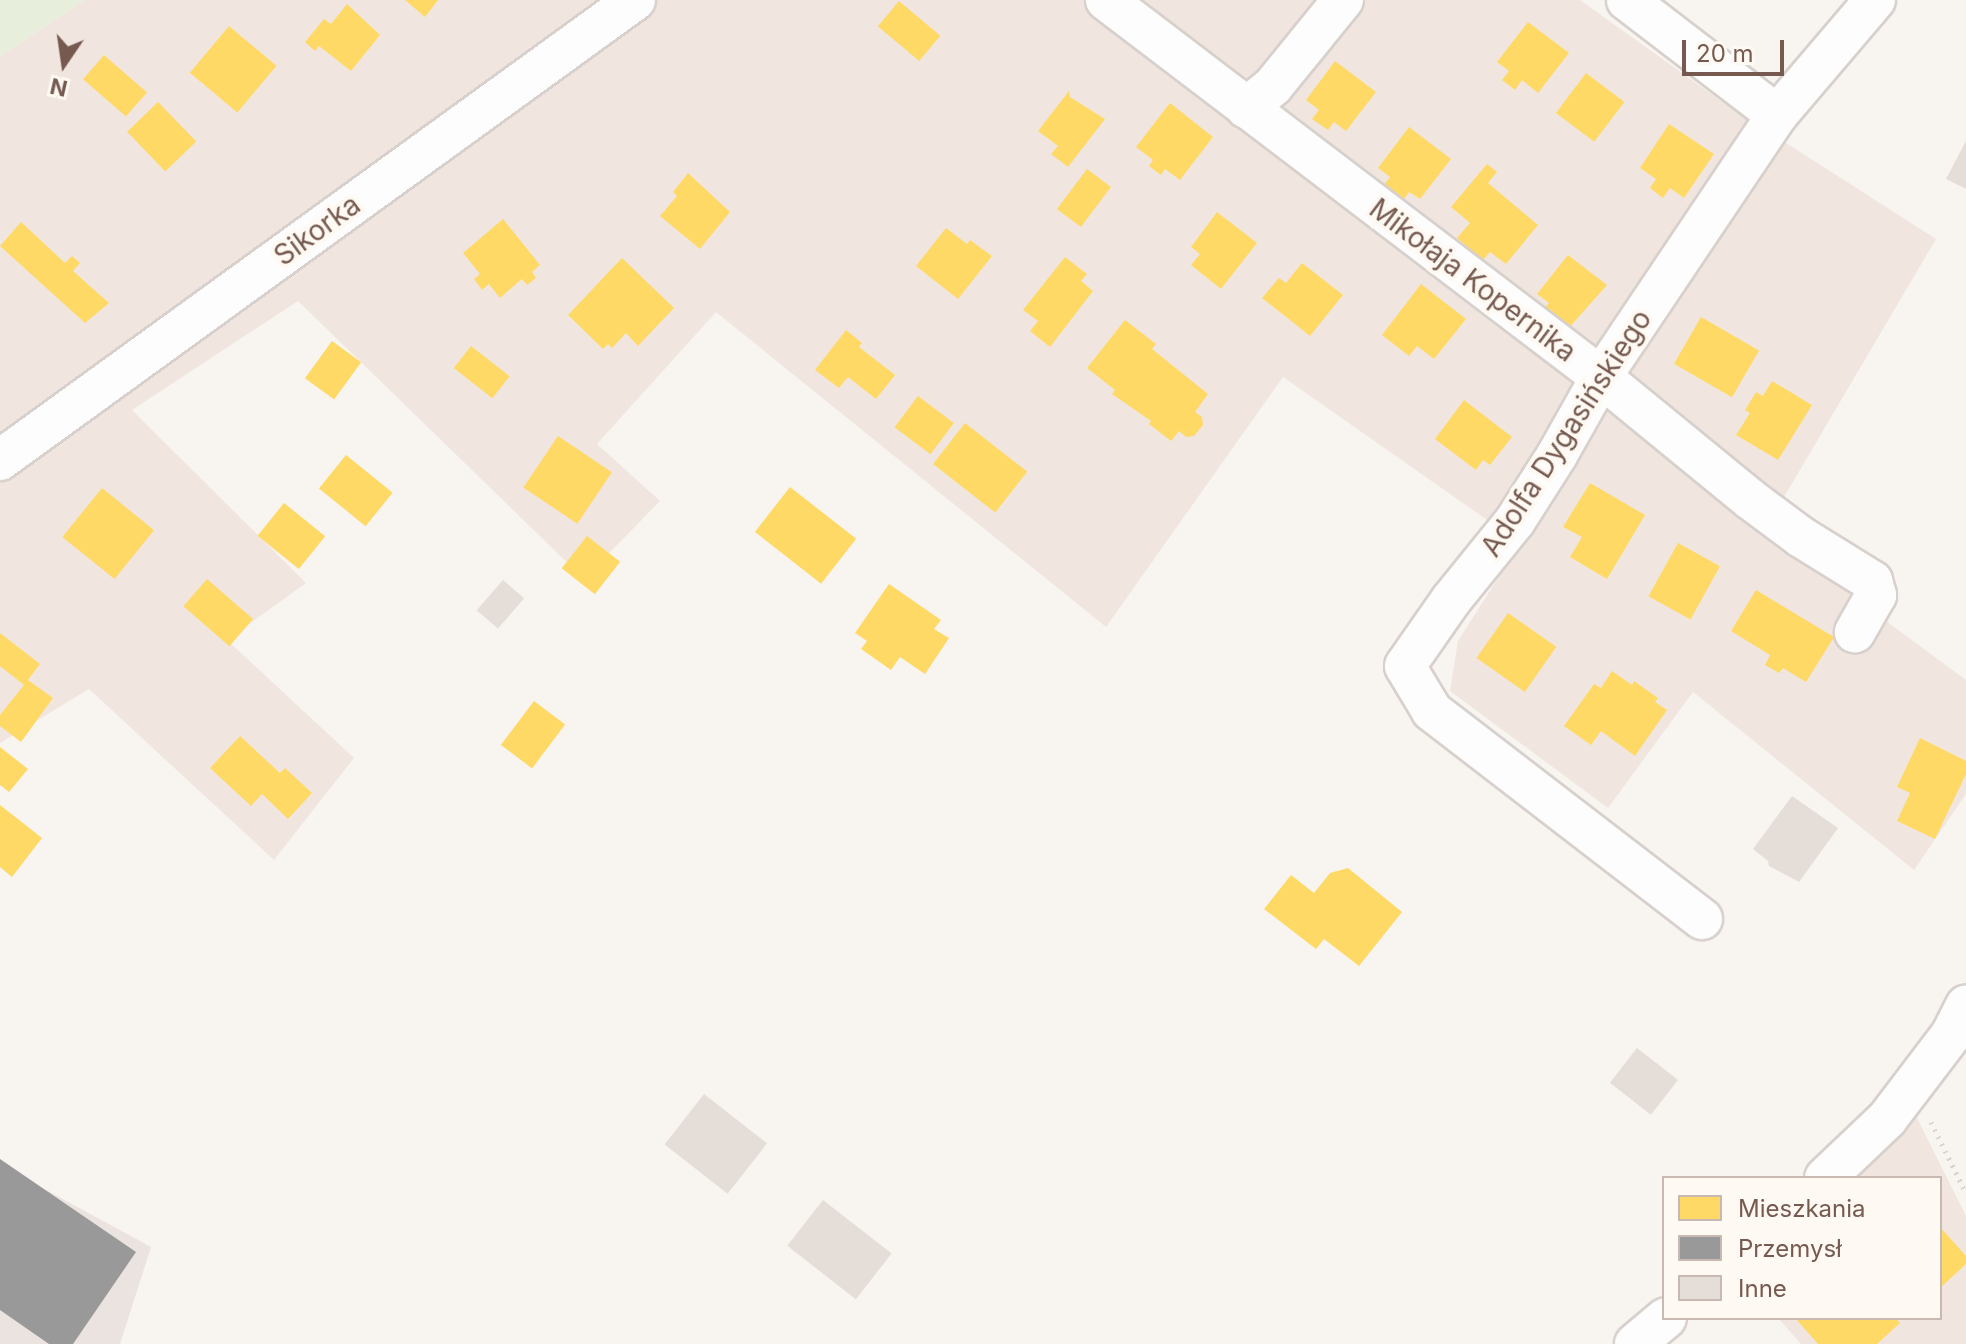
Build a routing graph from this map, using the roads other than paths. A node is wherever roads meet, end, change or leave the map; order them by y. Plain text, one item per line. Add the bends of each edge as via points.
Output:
1 (635, 0) edge
2 (1106, 0) edge
3 (1343, 0) edge
4 (1627, 0) edge
5 (1875, 0) edge
6 (1246, 108) junction
7 (1777, 115) junction
8 (1601, 377) junction
9 (0, 460) edge
10 (1855, 632) dead end
11 (1702, 919) dead end
12 (1966, 1006) edge
13 (1827, 1176) edge
14 (1664, 1320) edge
15 (1635, 1344) edge

1 - 9 street, Sikorka
2 - 6 street, Mikołaja Kopernika
3 - 6 street via 1273,86
4 - 7 street
5 - 7 street, Adolfa Dygasińskiego
6 - 8 street, Mikołaja Kopernika
7 - 8 street, Adolfa Dygasińskiego
8 - 10 street, Mikołaja Kopernika via 1750,499 1872,581 1876,595
8 - 11 street, Adolfa Dygasińskiego via 1515,521 1405,666 1432,711
12 - 13 street via 1951,1035 1887,1119
14 - 15 street

